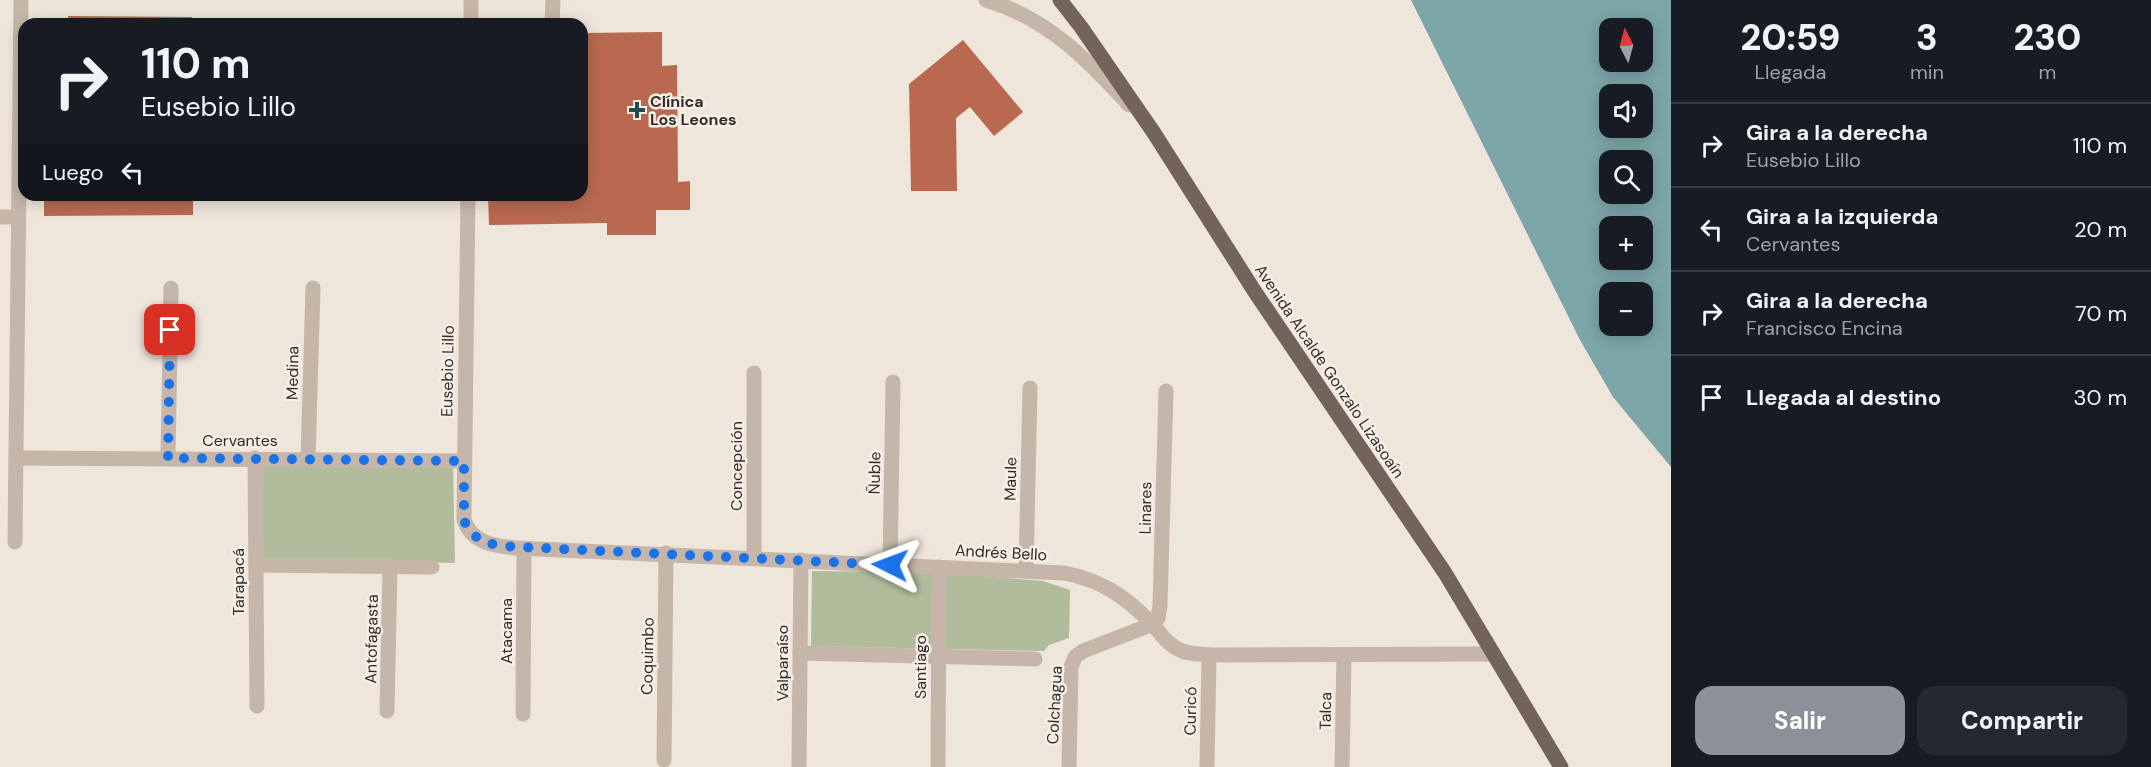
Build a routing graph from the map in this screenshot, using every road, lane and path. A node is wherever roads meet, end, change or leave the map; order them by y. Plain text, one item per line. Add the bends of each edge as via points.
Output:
1 (21, 0) edge
2 (471, 0) edge
3 (553, 0) edge
4 (986, 0) edge
5 (1053, 0) edge
6 (1060, 0) edge
7 (21, 18) edge
8 (471, 18) edge
9 (552, 18) edge
10 (1081, 27) junction
11 (1154, 133) junction
12 (18, 201) edge
13 (468, 201) edge
14 (0, 217) edge
15 (18, 218) junction
16 (171, 288) dead end
17 (313, 288) dead end
18 (754, 373) dead end
19 (893, 382) dead end
20 (1030, 388) dead end
21 (1166, 391) dead end
22 (16, 458) junction
23 (168, 458) junction
24 (255, 458) junction
25 (308, 459) junction
26 (464, 461) junction
27 (481, 540) joint
28 (15, 542) dead end
29 (524, 548) junction
30 (666, 554) junction
31 (754, 558) junction
32 (801, 560) junction
33 (256, 565) junction
34 (890, 565) junction
35 (390, 566) junction
36 (432, 567) dead end
37 (939, 567) junction
38 (1026, 571) junction
39 (1153, 624) junction
40 (800, 653) junction
41 (1494, 654) junction
42 (1209, 655) junction
43 (1344, 655) junction
44 (937, 656) junction
45 (1035, 659) dead end
46 (257, 706) dead end
47 (387, 711) dead end
48 (523, 714) dead end
49 (664, 760) dead end
50 (799, 767) edge
51 (938, 767) edge
52 (1069, 767) edge
53 (1207, 767) edge
54 (1342, 767) edge
55 (1561, 767) edge

1 - 7 street
2 - 8 street
3 - 9 street
4 - 11 street via 1054,32 1096,68
5 - 10 street
6 - 10 main road, Avenida Alcalde Gonzalo Lizasoaín
10 - 11 main road, Avenida Alcalde Gonzalo Lizasoaín
11 - 41 main road, Avenida Alcalde Gonzalo Lizasoaín via 1254,292 1444,573
12 - 15 street
13 - 26 street, Eusebio Lillo
14 - 15 street
15 - 22 street
16 - 23 street
17 - 25 street, Medina
18 - 31 street, Concepción
19 - 34 street, Ñuble
20 - 38 street, Maule
21 - 39 street, Linares via 1160,605
22 - 23 street, Cervantes
22 - 28 street
23 - 24 street, Cervantes
24 - 25 street, Cervantes
24 - 33 street, Tarapacá
25 - 26 street, Cervantes
26 - 27 street, Eusebio Lillo via 464,520 472,535
27 - 29 street, Andrés Bello
29 - 30 street, Andrés Bello
29 - 48 street, Atacama
30 - 31 street, Andrés Bello
30 - 49 street, Coquimbo
31 - 32 street, Andrés Bello
32 - 34 street, Andrés Bello
32 - 40 street, Valparaíso
33 - 35 street
33 - 46 street, Tarapacá
34 - 37 street, Andrés Bello
35 - 36 street
35 - 47 street, Antofagasta
37 - 38 street, Andrés Bello
37 - 44 street, Santiago
38 - 39 street, Andrés Bello via 1064,573 1101,583
39 - 42 street, Andrés Bello via 1166,641 1183,651
39 - 52 street, Colchagua via 1075,657 1071,667
40 - 44 street
40 - 50 street, Valparaíso
41 - 43 street, Andrés Bello
41 - 55 main road, Avenida Alcalde Gonzalo Lizasoaín
42 - 43 street, Andrés Bello
42 - 53 street, Curicó
43 - 54 street, Talca
44 - 45 street
44 - 51 street, Santiago

